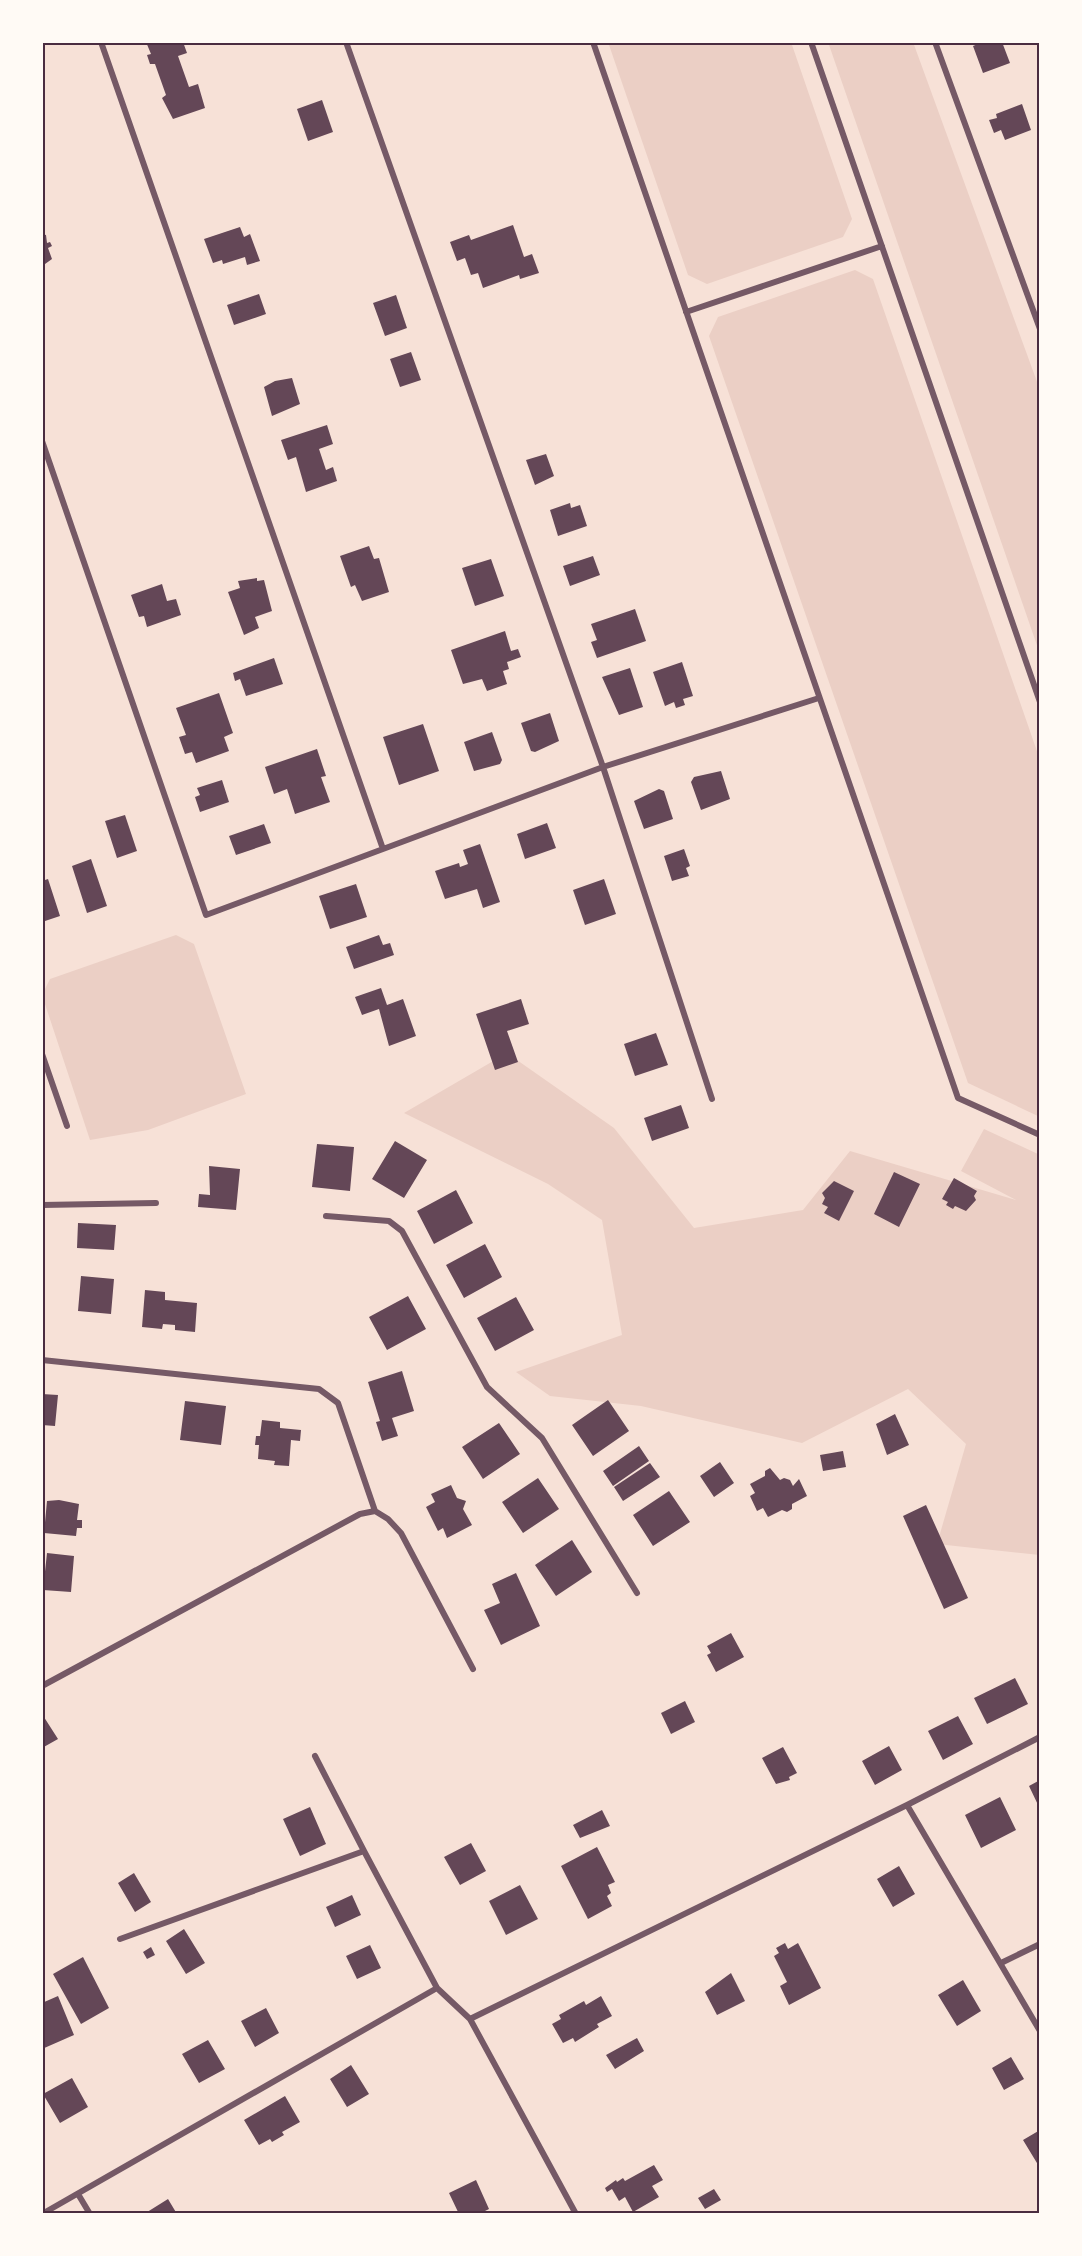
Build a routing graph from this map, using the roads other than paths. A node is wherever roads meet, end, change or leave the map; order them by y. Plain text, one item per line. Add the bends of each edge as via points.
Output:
1 (101, 42) edge
2 (346, 42) edge
3 (593, 42) edge
4 (811, 42) edge
5 (935, 42) edge
6 (882, 246) junction
7 (686, 312) junction
8 (1040, 328) edge
9 (42, 441) edge
10 (819, 698) junction
11 (1040, 702) edge
12 (603, 767) junction
13 (383, 849) junction
14 (42, 1054) edge
15 (712, 1100) dead end
16 (67, 1126) dead end
17 (1040, 1135) edge
18 (156, 1203) dead end
19 (42, 1205) edge
20 (326, 1216) dead end
21 (42, 1360) edge
22 (375, 1511) junction
23 (637, 1593) dead end
24 (473, 1669) dead end
25 (42, 1686) edge
26 (1040, 1737) edge
27 (315, 1756) dead end
28 (908, 1805) junction
29 (363, 1851) junction
30 (120, 1939) dead end
31 (1040, 1944) edge
32 (1001, 1963) junction
33 (437, 1988) junction
34 (470, 2019) junction
35 (1040, 2031) edge
36 (78, 2194) junction
37 (42, 2214) edge
38 (90, 2214) edge
39 (576, 2214) edge

1 - 13 street
2 - 12 street
3 - 7 street
4 - 6 street
5 - 8 street
6 - 7 street
6 - 11 street
7 - 10 street
9 - 13 street via 206,915
10 - 12 street
10 - 17 street via 958,1098
12 - 13 street
12 - 15 street
14 - 16 street
18 - 19 street
20 - 23 street via 389,1221 402,1231 487,1388 542,1438
21 - 22 street via 320,1389 338,1403
22 - 24 street via 401,1533
22 - 25 street via 360,1514
26 - 28 street
27 - 29 street
28 - 32 street
28 - 34 street
29 - 30 street
29 - 33 street
31 - 32 street
32 - 35 street
33 - 34 street
33 - 36 street
34 - 39 street
36 - 37 street
36 - 38 street

